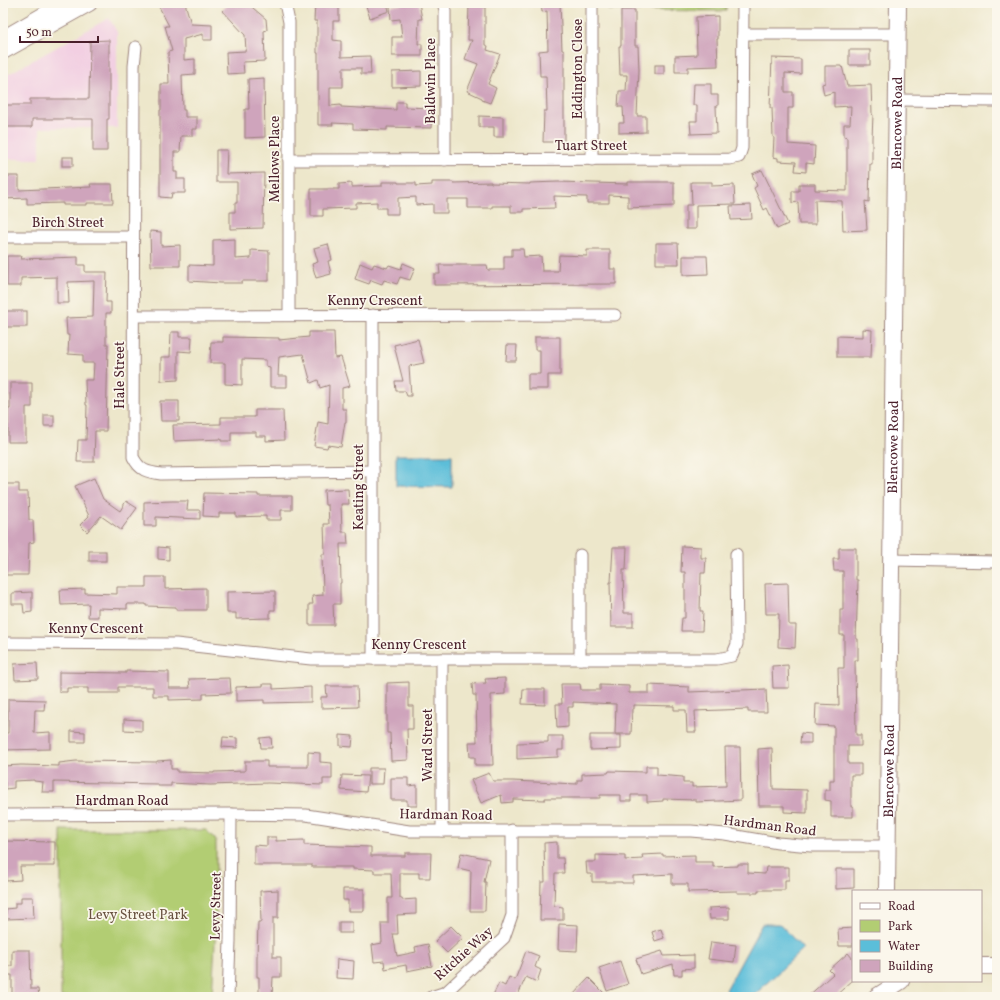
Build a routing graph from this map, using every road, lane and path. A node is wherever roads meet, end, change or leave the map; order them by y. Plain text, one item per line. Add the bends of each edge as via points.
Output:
1 (50, 3) edge
2 (65, 3) edge
3 (88, 3) edge
4 (285, 3) edge
5 (443, 3) edge
6 (592, 3) edge
7 (743, 3) edge
8 (898, 3) edge
9 (35, 27) junction
10 (743, 34) junction
11 (897, 34) junction
12 (3, 39) edge
13 (136, 47) dead end
14 (3, 52) edge
15 (3, 58) edge
16 (897, 100) junction
17 (997, 101) edge
18 (289, 160) junction
19 (445, 160) junction
20 (592, 160) junction
21 (3, 237) edge
22 (133, 237) junction
23 (289, 315) junction
24 (373, 315) junction
25 (616, 315) dead end
26 (134, 316) junction
27 (373, 471) junction
28 (736, 554) dead end
29 (580, 555) dead end
30 (891, 560) junction
31 (997, 562) edge
32 (3, 643) edge
33 (373, 659) junction
34 (442, 659) junction
35 (580, 659) junction
36 (231, 814) junction
37 (3, 815) edge
38 (512, 830) junction
39 (442, 831) junction
40 (888, 846) junction
41 (887, 890) edge
42 (982, 966) edge
43 (997, 966) edge
44 (899, 982) edge
45 (228, 997) edge
46 (431, 997) edge
47 (876, 997) edge

1 - 9 street
2 - 9 street
3 - 9 street
4 - 18 street, Mellows Place via 289,22
5 - 19 street, Baldwin Place
6 - 20 street, Eddington Close
7 - 10 street, Tuart Street
8 - 11 street, Blencowe Road
9 - 12 street
9 - 14 street
9 - 15 street via 26,44
10 - 11 street
10 - 20 street, Tuart Street via 742,148 739,157
11 - 16 street, Blencowe Road
13 - 22 street, Hale Street
16 - 17 street
16 - 30 street, Blencowe Road
18 - 19 street, Tuart Street
18 - 23 street, Mellows Place
19 - 20 street, Tuart Street
21 - 22 street, Birch Street
22 - 26 street, Hale Street
23 - 24 street, Kenny Crescent
23 - 26 street, Kenny Crescent
24 - 25 street, Kenny Crescent
24 - 27 street, Keating Street
26 - 27 street, Hale Street via 133,456 137,465 147,472 161,474
27 - 33 street, Keating Street
28 - 35 street, Kenny Crescent via 737,644 732,656 718,659
29 - 35 street
30 - 31 street
30 - 40 street, Blencowe Road
32 - 33 street, Kenny Crescent via 176,644 292,657
33 - 34 street, Kenny Crescent
34 - 35 street, Kenny Crescent
34 - 39 street, Ward Street
36 - 37 street, Hardman Road
36 - 39 street, Hardman Road via 306,815 409,831
36 - 45 street, Levy Street
38 - 39 street, Hardman Road
38 - 40 street, Hardman Road via 691,831 810,846
38 - 46 street, Ritchie Way via 512,915 504,938 446,992
40 - 41 street, Blencowe Road
42 - 43 street
44 - 47 street

